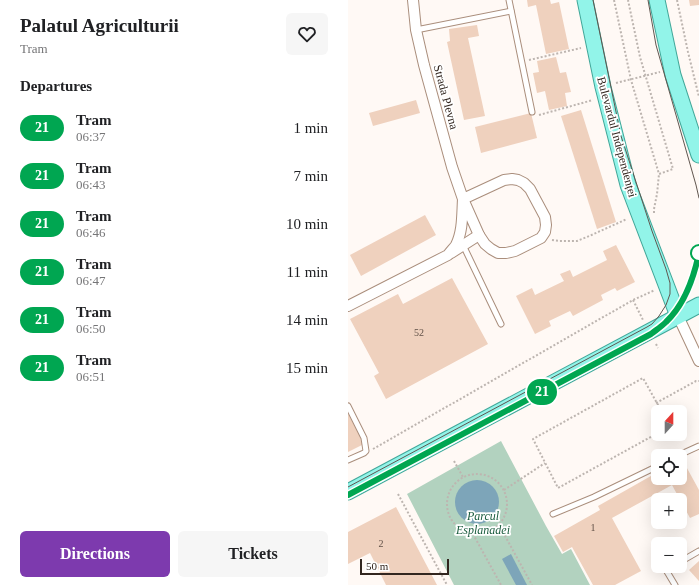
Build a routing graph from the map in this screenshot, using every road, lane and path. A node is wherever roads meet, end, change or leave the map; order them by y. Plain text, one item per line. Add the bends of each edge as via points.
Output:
1 (413, 0) edge
2 (510, 0) edge
3 (585, 0) edge
4 (614, 0) edge
5 (628, 0) edge
6 (658, 0) edge
7 (677, 0) edge
8 (511, 11) junction
9 (416, 30) junction
10 (594, 45) junction
11 (522, 62) junction
12 (672, 69) junction
13 (645, 76) junction
14 (631, 80) junction
15 (604, 92) junction
16 (699, 96) edge
17 (532, 112) joint
18 (699, 155) edge
19 (659, 174) junction
20 (463, 199) junction
21 (639, 213) junction
22 (654, 215) dead end
23 (479, 235) junction
24 (541, 238) junction
25 (463, 245) junction
26 (448, 255) junction
27 (666, 284) junction
28 (699, 305) edge
29 (348, 306) edge
30 (678, 316) junction
31 (501, 324) dead end
32 (699, 361) edge
33 (699, 381) edge
34 (656, 402) junction
35 (658, 405) edge
36 (348, 406) edge
37 (651, 436) edge
38 (699, 446) edge
39 (372, 449) dead end
40 (687, 452) edge
41 (348, 460) edge
42 (454, 461) dead end
43 (545, 463) junction
44 (651, 469) edge
45 (464, 477) junction
46 (504, 490) junction
47 (348, 492) edge
48 (398, 494) dead end
49 (553, 514) dead end
50 (499, 524) junction
51 (473, 534) junction
52 (699, 551) edge
53 (687, 558) edge
54 (668, 573) edge
55 (447, 585) edge
56 (501, 585) edge
57 (532, 585) edge
58 (675, 585) edge

1 - 9 street, Strada Plevna
2 - 8 lane
3 - 10 main road, Bulevardul Independenței
4 - 14 path
5 - 13 path
6 - 12 main road
7 - 16 path
8 - 9 lane
8 - 11 lane
9 - 20 street, Strada Plevna
10 - 11 path
10 - 15 main road, Bulevardul Independenței
11 - 17 lane
12 - 13 path
12 - 18 main road
13 - 14 path
13 - 19 path via 673,169
14 - 15 path
14 - 19 path
15 - 17 path via 540,116
15 - 21 main road, Bulevardul Independenței via 628,185
19 - 22 path
20 - 23 street, Strada Plevna
20 - 24 street via 504,180 512,179 524,183 545,217 545,232
20 - 26 street via 460,232 456,245
21 - 24 path via 577,241
21 - 27 main road, Bulevardul Independenței
23 - 24 street, Strada Plevna via 485,244 498,253 515,251
23 - 25 street
25 - 26 street
25 - 31 lane
26 - 29 street
27 - 30 main road, Bulevardul Independenței
27 - 39 path via 633,300
28 - 30 main road
30 - 32 street
30 - 47 main road
33 - 34 path
34 - 35 path
34 - 43 path via 643,378 533,439
36 - 41 lane via 364,438 366,451
37 - 43 path via 558,488
38 - 40 lane
42 - 45 path
43 - 46 path
44 - 49 lane
45 - 46 path via 482,474 498,482
45 - 51 path via 455,482 450,490 446,499 447,509 456,526 464,532
46 - 50 path via 507,508
48 - 55 path
50 - 51 path via 483,534
50 - 57 path
51 - 56 path
52 - 53 lane
54 - 58 lane

